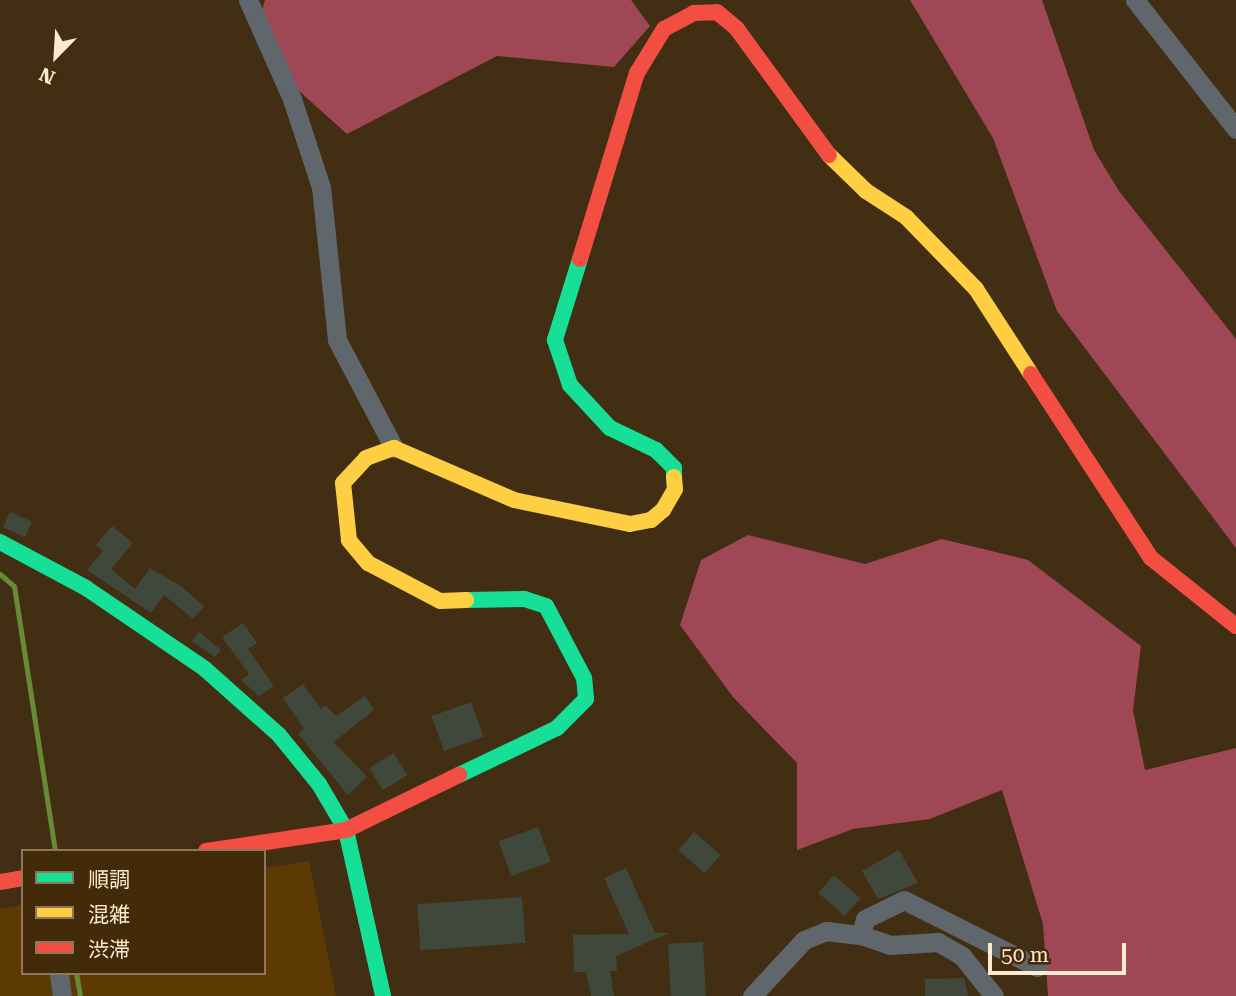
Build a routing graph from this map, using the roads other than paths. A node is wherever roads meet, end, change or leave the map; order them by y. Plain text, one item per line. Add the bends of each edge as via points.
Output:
1 (248, 0) edge
2 (1135, 0) edge
3 (714, 6) edge
4 (1236, 130) edge
5 (394, 448) junction
6 (0, 542) edge
7 (1236, 626) edge
8 (346, 830) junction
9 (219, 849) edge
10 (21, 878) edge
11 (0, 882) edge
12 (862, 935) junction
13 (1037, 967) dead end
14 (59, 975) edge
15 (62, 996) edge
16 (383, 996) edge
17 (752, 996) edge
18 (994, 996) edge

1 - 5 street via 292,99 321,187 337,340
2 - 4 street
3 - 5 street via 664,29 637,73 555,340 570,385 590,408 610,428 656,450 674,468 675,489 663,510 651,520 630,524 514,500
3 - 7 street via 737,29 827,153 866,191 906,217 976,289 1151,558
5 - 8 street via 366,458 343,483 349,540 368,563 440,601 524,599 546,606 583,677 586,699 557,728 424,788
6 - 8 street via 86,588 244,698 319,785
8 - 9 street
8 - 16 street
10 - 11 street
12 - 13 street via 865,919 904,900
12 - 17 street via 826,931 804,940
12 - 18 street via 890,945 938,943 962,956
14 - 15 street

